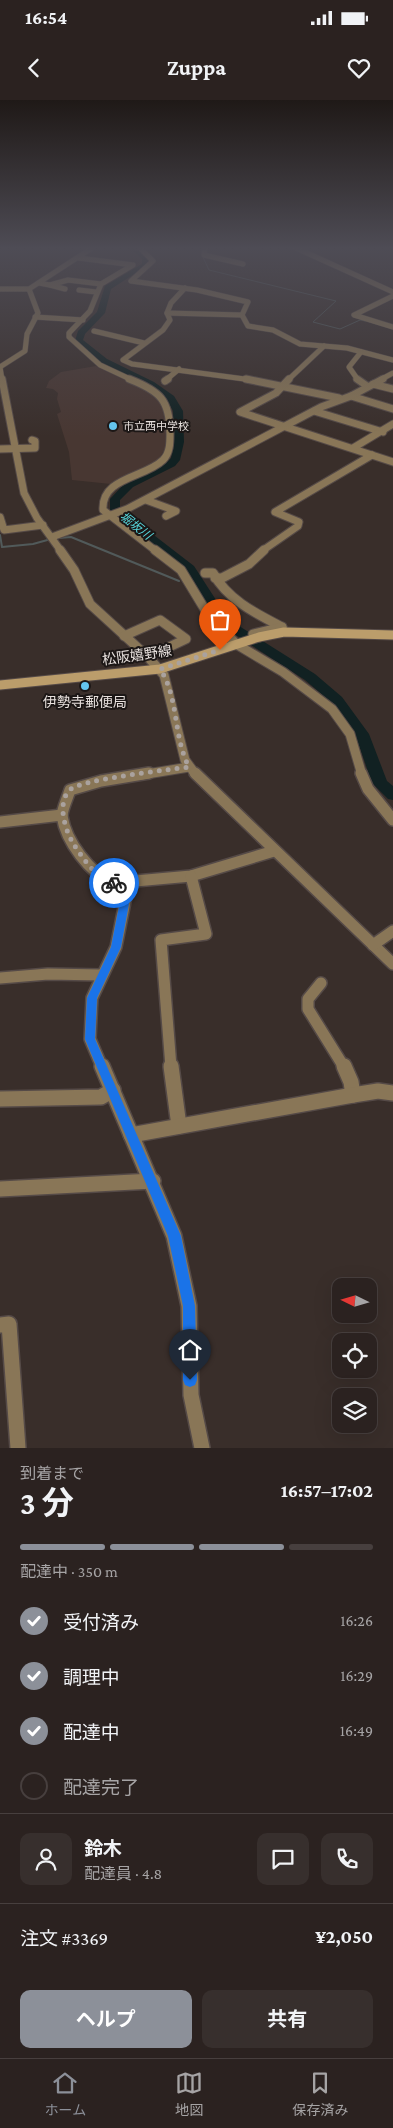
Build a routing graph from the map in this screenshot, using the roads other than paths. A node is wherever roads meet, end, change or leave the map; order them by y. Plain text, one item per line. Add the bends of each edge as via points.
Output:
1 (37, 311) edge
2 (90, 311) edge
3 (244, 311) edge
4 (362, 311) edge
5 (167, 313) joint
6 (242, 315) junction
7 (35, 317) junction
8 (83, 320) junction
9 (393, 327) edge
10 (94, 331) dead end
11 (116, 343) dead end
12 (144, 343) junction
13 (324, 346) junction
14 (137, 348) junction
15 (361, 352) junction
16 (0, 358) edge
17 (18, 358) junction
18 (393, 360) edge
19 (0, 367) edge
20 (179, 369) junction
21 (393, 373) edge
22 (165, 381) dead end
23 (370, 385) junction
24 (283, 386) junction
25 (393, 389) edge
26 (351, 396) junction
27 (3, 398) edge
28 (339, 398) junction
29 (393, 409) edge
30 (314, 411) junction
31 (393, 424) edge
32 (286, 427) junction
33 (383, 432) junction
34 (32, 440) dead end
35 (16, 448) junction
36 (353, 448) junction
37 (0, 449) edge
38 (372, 455) junction
39 (393, 462) edge
40 (148, 501) junction
41 (147, 510) dead end
42 (108, 515) junction
43 (166, 516) dead end
44 (0, 517) edge
45 (43, 525) junction
46 (53, 538) junction
47 (205, 573) dead end
48 (215, 578) junction
49 (393, 635) edge
50 (124, 636) junction
51 (259, 637) junction
52 (236, 644) junction
53 (148, 657) junction
54 (160, 669) junction
55 (0, 685) edge
56 (189, 767) junction
57 (62, 815) junction
58 (393, 820) edge
59 (0, 822) edge
60 (274, 851) junction
61 (191, 876) junction
62 (129, 882) junction
63 (393, 931) edge
64 (373, 945) junction
65 (393, 964) edge
66 (102, 975) junction
67 (0, 978) edge
68 (321, 982) dead end
69 (113, 1090) junction
70 (393, 1093) edge
71 (353, 1095) junction
72 (0, 1099) edge
73 (179, 1126) junction
74 (131, 1135) junction
75 (152, 1181) junction
76 (0, 1188) edge
77 (0, 1325) edge
78 (18, 1448) edge
79 (202, 1448) edge

1 - 7 street
2 - 8 street
3 - 6 street
4 - 9 street via 354,315
5 - 6 street
5 - 12 street via 170,320 163,330
6 - 13 street via 248,326 273,330 300,344
7 - 8 street
7 - 17 street via 27,334 25,351
8 - 42 street via 68,337 99,365 157,393 170,413 170,442 165,458 152,469 112,488 102,503
10 - 12 street
11 - 14 street
12 - 14 street
13 - 15 street
13 - 24 street
14 - 20 street via 123,360 132,364
15 - 18 street
15 - 23 street via 349,367 358,381
16 - 17 street
17 - 19 street
19 - 27 street
20 - 22 street
20 - 24 street
21 - 23 street
23 - 25 street
23 - 26 street
24 - 28 street
24 - 32 street via 240,412
26 - 28 street
26 - 29 street
27 - 35 street
28 - 30 street
30 - 32 street
30 - 33 street
31 - 33 street
32 - 36 street
32 - 40 street
33 - 36 street
34 - 35 street via 35,448
35 - 37 street
35 - 45 street via 24,493
36 - 38 street
38 - 39 street
38 - 48 street via 275,512 299,522 298,526 248,564 222,578
40 - 41 street
40 - 42 street
40 - 43 street via 176,510
42 - 46 street
42 - 52 street via 181,570 204,608
44 - 45 street via 4,530
45 - 46 street
46 - 50 street via 74,570 90,604
47 - 48 street via 213,573
48 - 51 street via 244,606 282,627 253,634
49 - 51 main road, 松阪嬉野線 via 284,632
50 - 53 street
50 - 53 street via 160,620 186,639
51 - 52 main road, 松阪嬉野線
52 - 54 main road, 松阪嬉野線
52 - 58 street via 283,672 332,708 350,734 368,789
53 - 54 street
54 - 55 main road, 松阪嬉野線
54 - 56 street via 169,688
56 - 57 street via 74,788 68,793
56 - 60 street
57 - 59 street
57 - 62 street via 70,838 83,859 108,881
60 - 61 street
60 - 64 street
61 - 62 street
61 - 73 street via 206,934 161,940
62 - 66 street via 117,942
63 - 64 street
64 - 65 street
66 - 67 street via 48,974
66 - 69 street via 90,1005 90,1039
68 - 71 street via 308,998 308,1009 341,1060
69 - 72 street via 101,1097
69 - 74 street
70 - 71 street via 378,1091
71 - 73 street
73 - 74 street
74 - 75 street
75 - 76 street
75 - 79 street via 174,1236 183,1274 190,1320 190,1394
77 - 78 street via 9,1324

